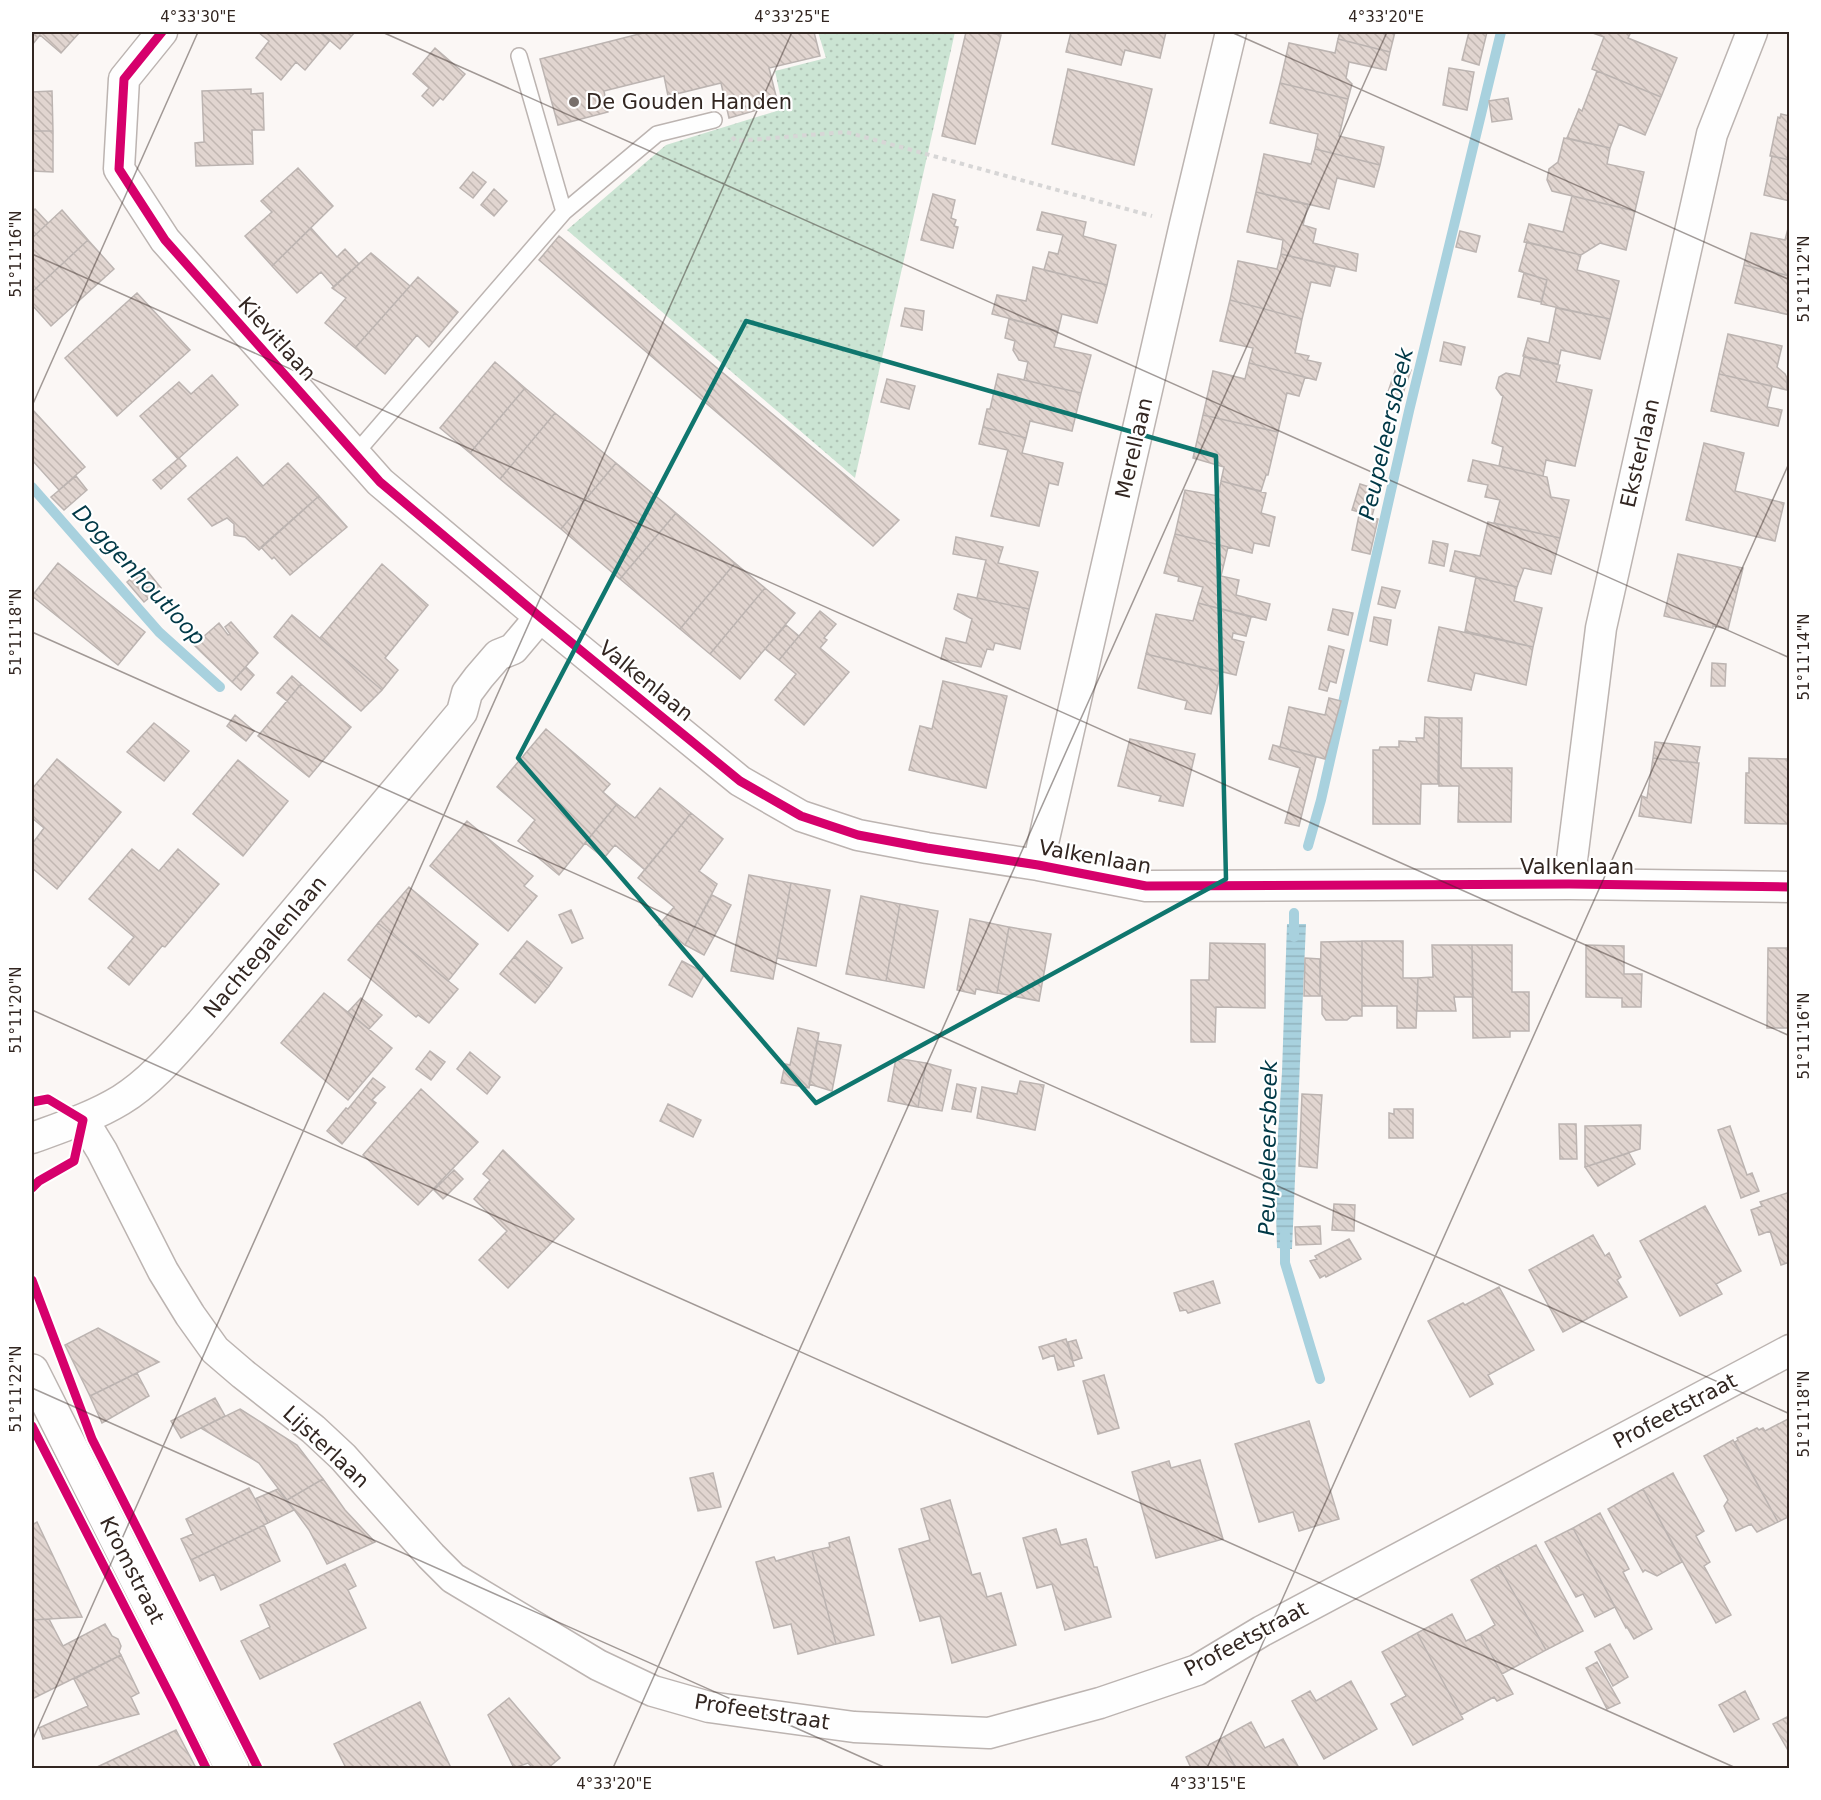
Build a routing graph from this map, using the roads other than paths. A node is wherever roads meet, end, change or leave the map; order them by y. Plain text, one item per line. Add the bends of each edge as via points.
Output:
1 (162, 32) edge
2 (1231, 32) edge
3 (1752, 32) edge
4 (519, 56) dead end
5 (714, 120) road end
6 (564, 212) junction
7 (355, 454) junction
8 (540, 617) junction
9 (1038, 865) junction
10 (1569, 884) junction
11 (1790, 887) edge
12 (83, 1120) junction
13 (32, 1138) edge
14 (1790, 1350) edge
15 (32, 1371) edge
16 (653, 1691) joint
17 (232, 1768) edge

1 - 7 street, Kievitlaan via 124,79 119,169 165,240
2 - 9 street, Merellaan
3 - 10 street, Eksterlaan via 1712,134 1600,628
4 - 6 lane
5 - 6 lane via 657,134
6 - 7 lane
7 - 8 street, Kievitlaan via 380,482
8 - 9 street, Valkenlaan via 740,781 801,816 858,835
8 - 12 street, Nachtegalenlaan via 513,649 498,655 479,677 467,693 462,712 169,1059 122,1100
9 - 10 street, Valkenlaan via 1146,886
10 - 11 street, Valkenlaan
12 - 13 street, Nachtegalenlaan
12 - 16 street, Lijsterlaan via 163,1270 215,1350 313,1428 453,1578 598,1665
14 - 16 street, Profeetstraat via 1262,1630 1197,1670 1100,1703 989,1733 832,1724 709,1707
15 - 17 main road, Kromstraat

